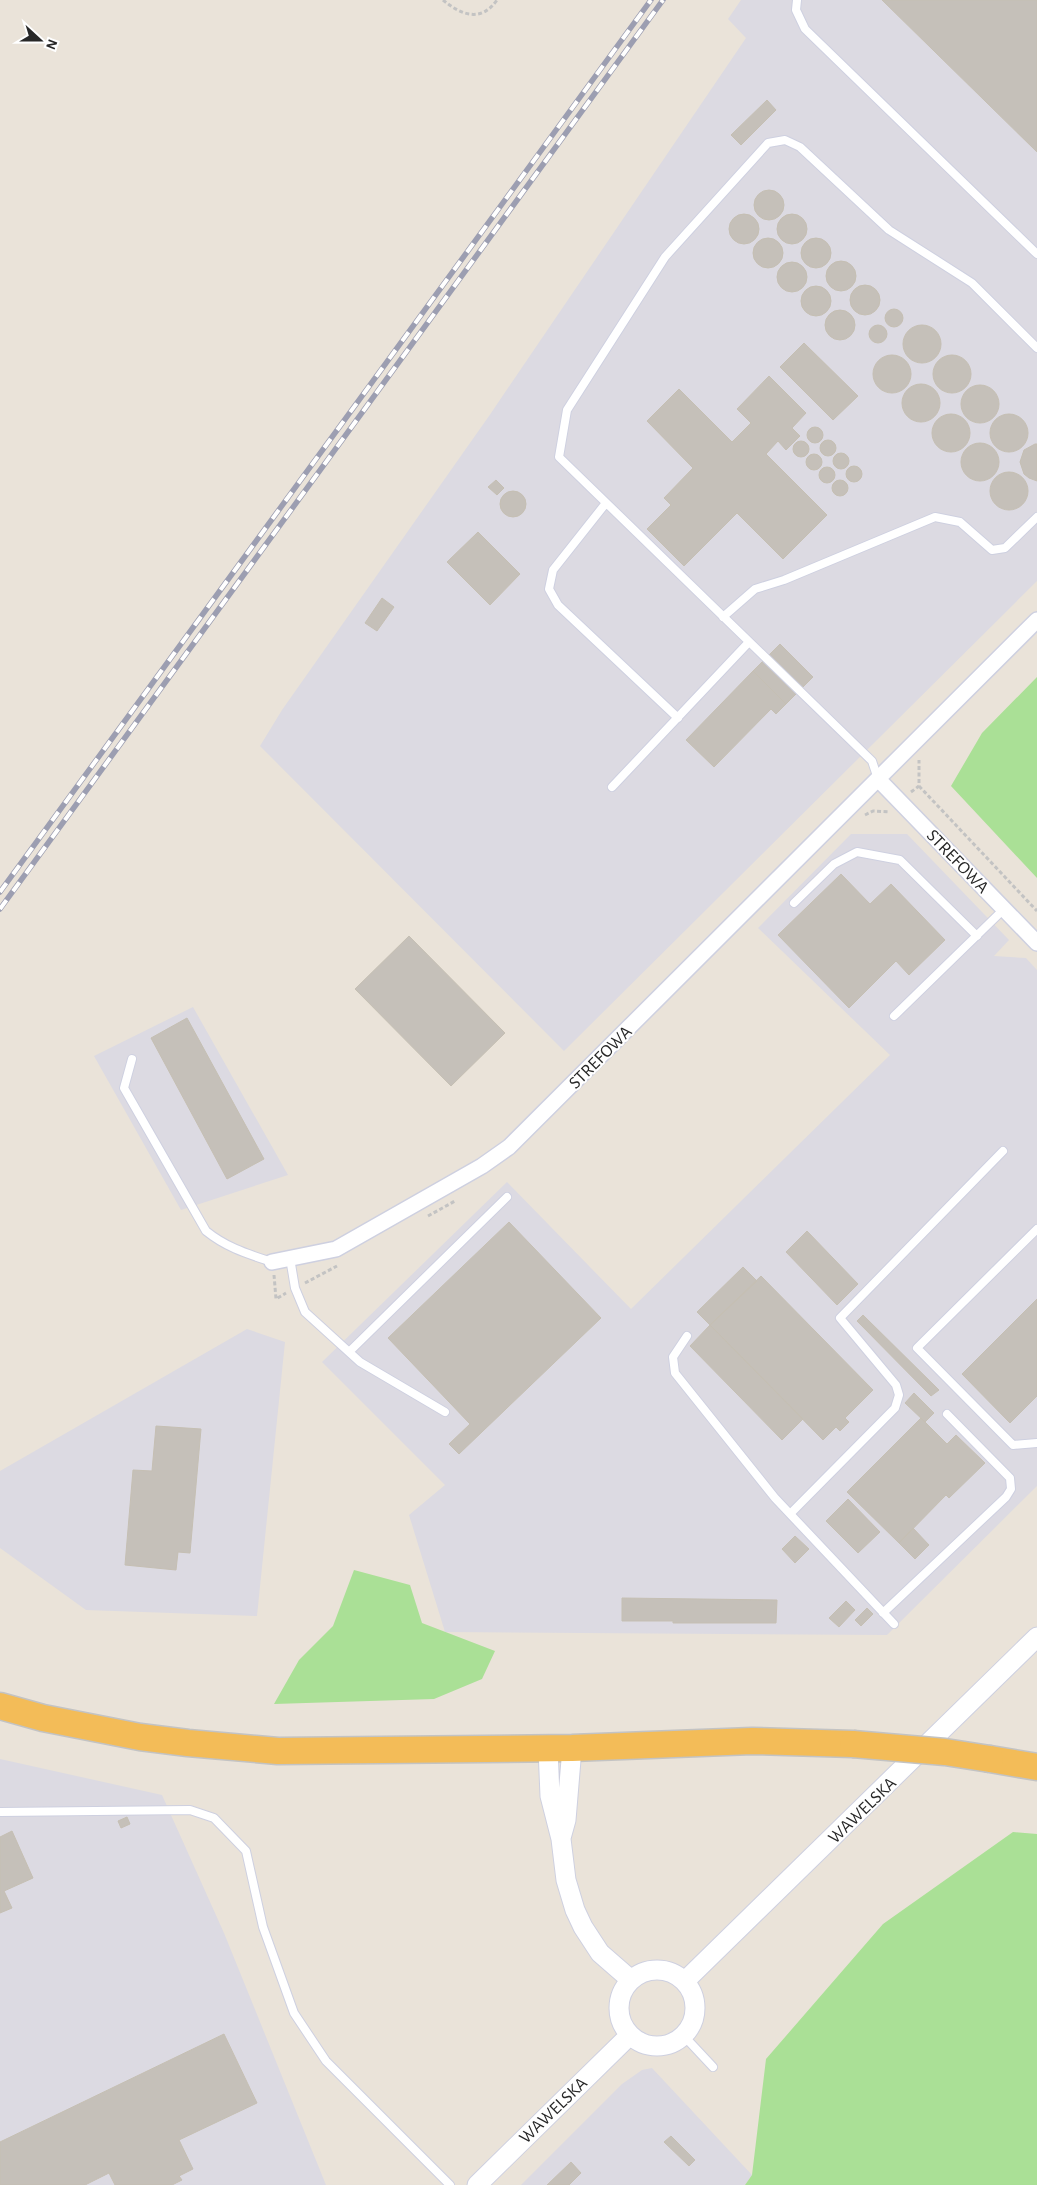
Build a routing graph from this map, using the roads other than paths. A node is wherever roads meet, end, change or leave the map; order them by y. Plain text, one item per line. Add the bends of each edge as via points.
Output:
1 (797, 0) edge
2 (1037, 254) edge
3 (1037, 348) edge
4 (606, 502) junction
5 (1037, 517) edge
6 (723, 617) junction
7 (1037, 620) edge
8 (750, 642) junction
9 (678, 718) junction
10 (878, 779) junction
11 (612, 787) dead end
12 (794, 903) dead end
13 (1004, 909) junction
14 (977, 936) junction
15 (1037, 943) edge
16 (894, 1016) dead end
17 (132, 1059) dead end
18 (1003, 1151) dead end
19 (507, 1197) dead end
20 (1037, 1230) edge
21 (290, 1258) junction
22 (272, 1262) joint
23 (687, 1336) dead end
24 (349, 1352) junction
25 (445, 1412) dead end
26 (947, 1414) dead end
27 (1037, 1442) edge
28 (790, 1514) junction
29 (883, 1613) junction
30 (894, 1624) dead end
31 (1037, 1637) edge
32 (0, 1706) edge
33 (560, 1748) junction
34 (1037, 1767) edge
35 (0, 1812) edge
36 (631, 1980) junction
37 (686, 1981) junction
38 (630, 2035) junction
39 (684, 2036) junction
40 (713, 2067) dead end
41 (450, 2185) edge
42 (477, 2185) edge

1 - 2 lane via 796,10 805,29
3 - 4 lane via 972,283 888,230 800,146 785,140 768,143 665,257 567,410 559,457
4 - 6 lane
4 - 9 lane via 553,570 549,589 558,605
5 - 6 lane via 1006,548 992,550 960,522 935,517 755,589
6 - 8 lane
7 - 10 street, STREFOWA
8 - 9 lane
8 - 10 lane via 872,761
9 - 11 lane
10 - 13 street, STREFOWA
10 - 21 street, STREFOWA via 509,1147 482,1166 336,1249
12 - 14 lane via 834,864 857,852 900,860
13 - 14 lane
13 - 15 street, STREFOWA
14 - 16 lane
17 - 22 lane via 124,1088 206,1230 237,1251
18 - 28 lane via 840,1318 896,1385 899,1395 895,1408
19 - 24 lane
20 - 27 lane via 918,1348 1013,1445
21 - 22 street, STREFOWA
21 - 24 lane via 295,1288 305,1312
23 - 28 lane via 673,1356 675,1373
24 - 25 lane via 360,1362
26 - 29 lane via 1010,1478 1011,1489
28 - 29 lane
29 - 30 lane
31 - 37 street, WAWELSKA
32 - 33 highway via 91,1728 222,1747 305,1751
33 - 34 highway, bridge via 752,1742 853,1744 945,1752
33 - 36 street via 550,1796 561,1839 566,1880 583,1927 600,1953
35 - 41 lane via 190,1810 214,1818 246,1851 263,1927 294,2013 326,2061
36 - 37 street via 644,1972 658,1970 668,1971
36 - 38 street via 620,1997 619,2007 622,2022
37 - 39 street via 692,1990 696,2009 693,2024
38 - 39 street via 657,2047 667,2046
38 - 42 street, WAWELSKA
39 - 40 lane

